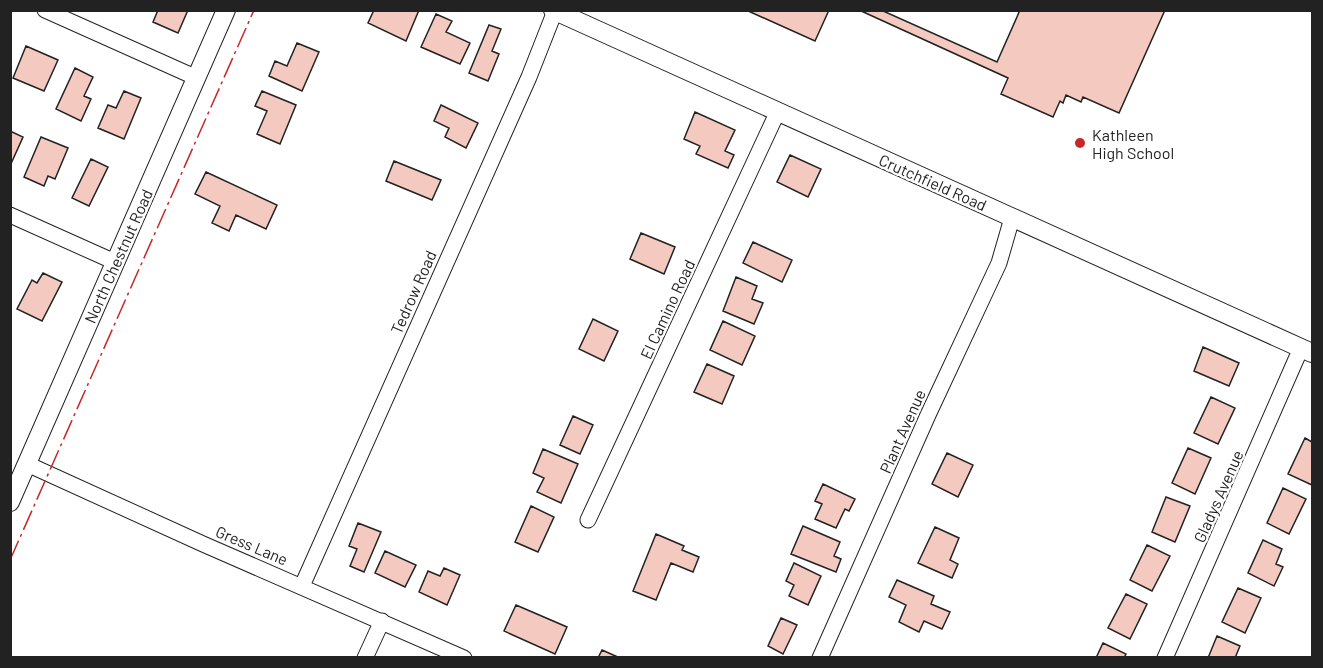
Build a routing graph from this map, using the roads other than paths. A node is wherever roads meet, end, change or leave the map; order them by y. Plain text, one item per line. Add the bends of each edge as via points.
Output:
1 (45, 10) edge
2 (226, 10) edge
3 (554, 11) edge
4 (196, 78) junction
5 (778, 111) junction
6 (10, 215) edge
7 (1012, 218) junction
8 (115, 262) junction
9 (1307, 350) edge
10 (27, 464) junction
11 (10, 502) edge
12 (588, 520) dead end
13 (302, 586) junction
14 (382, 621) junction
15 (365, 657) edge
16 (464, 657) edge
17 (820, 657) edge
18 (1165, 657) edge

1 - 4 street
2 - 4 street, North Chestnut Road
3 - 5 street, Crutchfield Road
3 - 13 street, Tedrow Road via 529,77
4 - 8 street, North Chestnut Road
5 - 7 street, Crutchfield Road
5 - 12 street, El Camino Road
6 - 8 street
7 - 9 street, Crutchfield Road
7 - 17 street, Plant Avenue via 999,263
8 - 10 street, North Chestnut Road
9 - 18 street, Gladys Avenue
10 - 11 street, North Chestnut Road
10 - 13 street, Gress Lane
13 - 14 street, Gress Lane
14 - 15 street
14 - 16 street, Gress Lane

